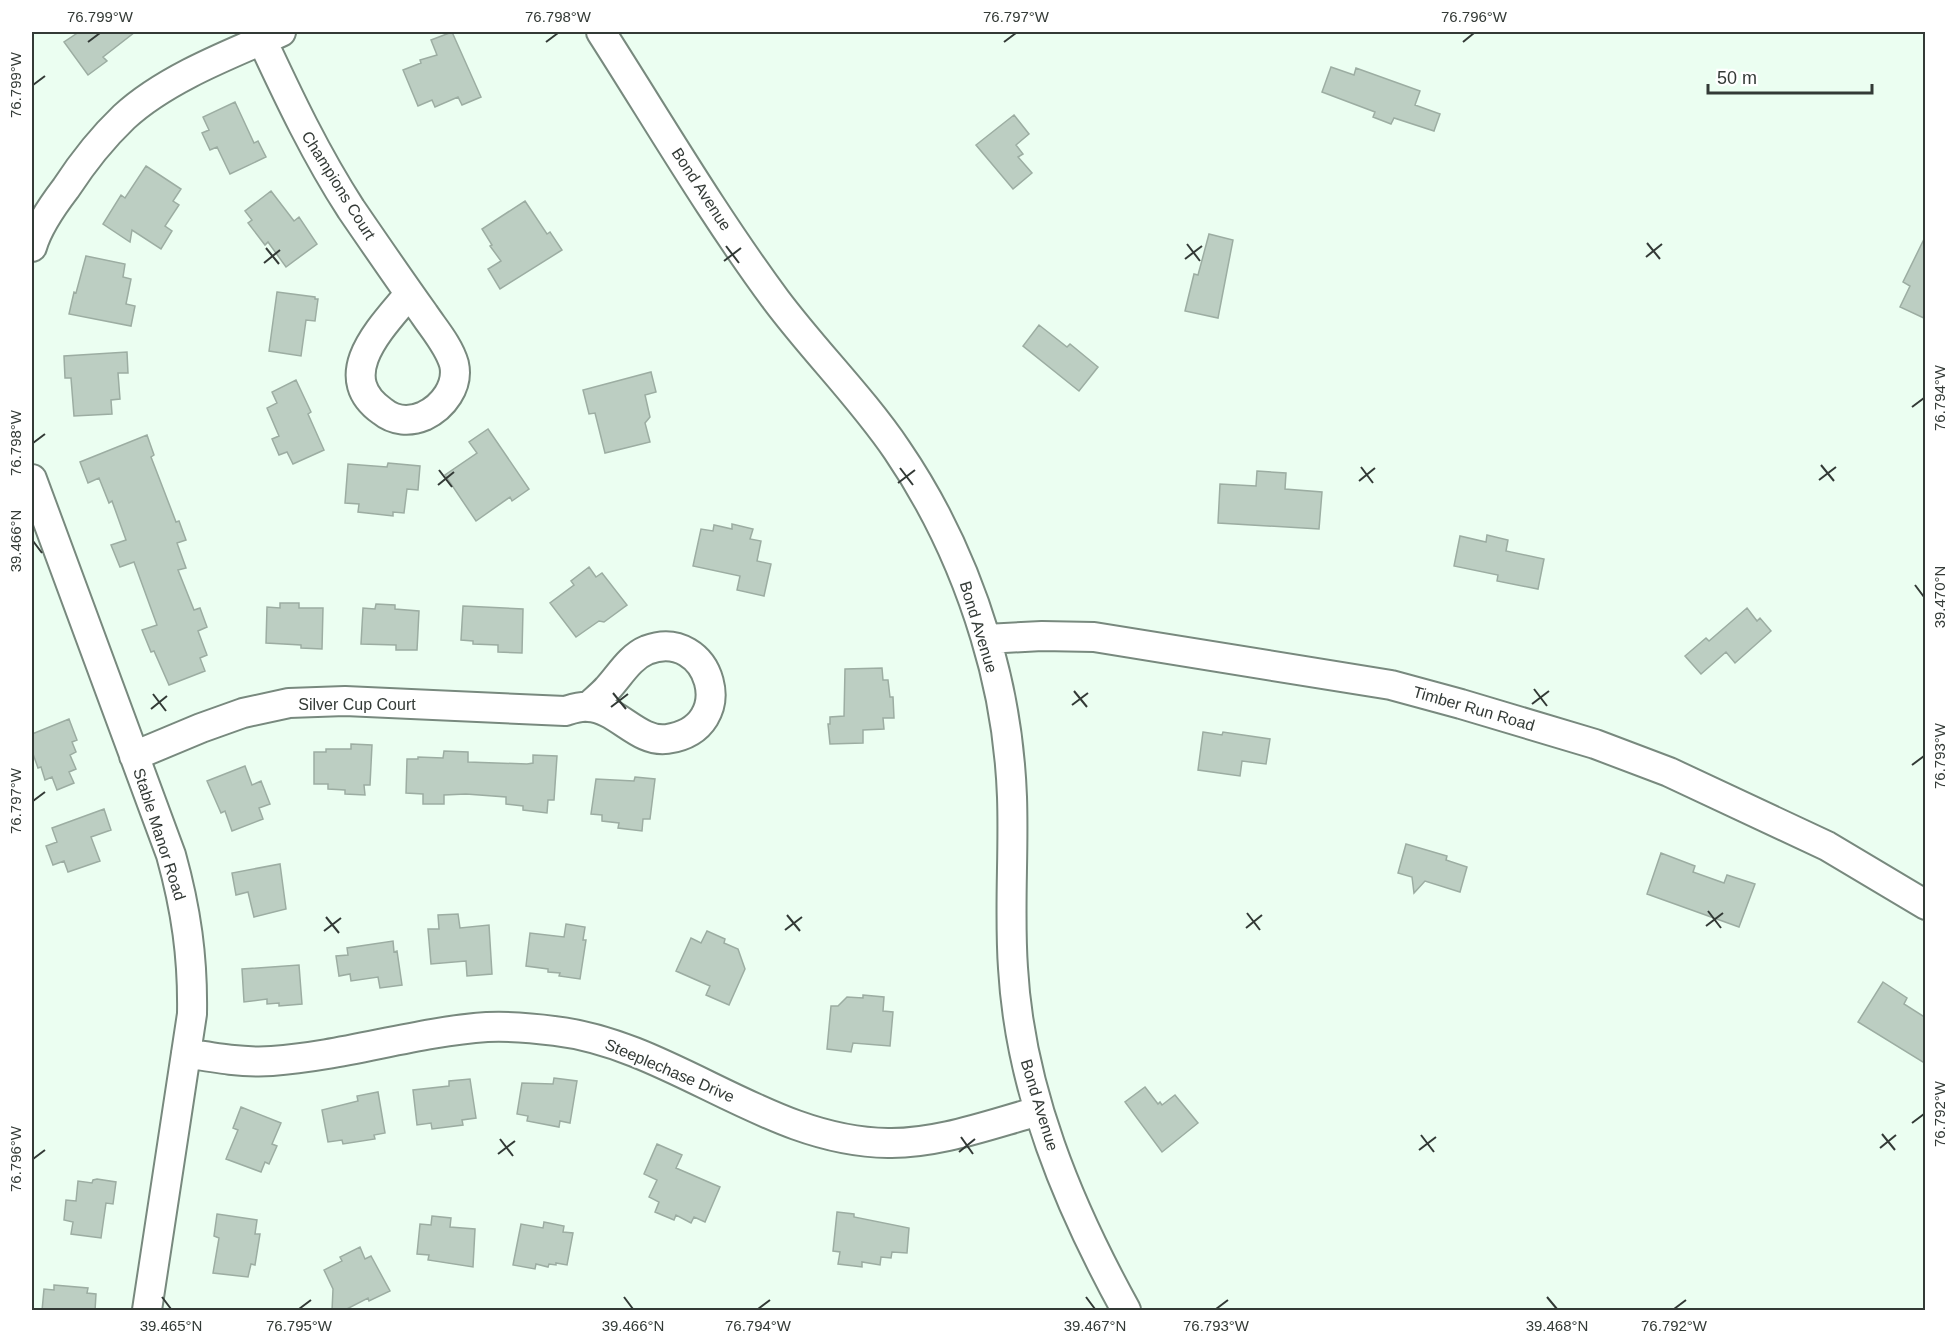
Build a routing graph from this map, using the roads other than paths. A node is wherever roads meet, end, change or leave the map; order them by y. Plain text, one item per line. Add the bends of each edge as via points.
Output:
1 (601, 32) edge
2 (271, 36) edge
3 (32, 241) edge
4 (410, 294) dead end
5 (32, 479) edge
6 (42, 542) edge
7 (986, 639) junction
8 (588, 706) dead end
9 (134, 756) junction
10 (1926, 905) edge
11 (186, 1053) junction
12 (1039, 1111) junction
13 (147, 1311) edge
14 (1126, 1311) edge

1 - 7 street, Bond Avenue via 774,298 898,451 947,536
2 - 3 street via 210,62 126,116 80,167
2 - 4 street, Champions Court via 315,152
5 - 6 street, Stable Manor Road
6 - 9 street, Stable Manor Road
7 - 10 street, Timber Run Road via 1094,637 1391,685 1480,709 1596,744 1669,772 1827,846
7 - 12 street, Bond Avenue via 1009,747 1012,968 1025,1060
8 - 9 street, Silver Cup Court via 565,711 345,701 289,703 243,713
9 - 11 street, Stable Manor Road via 183,899 193,979
11 - 12 street, Steeplechase Drive via 270,1061 461,1030 521,1028 576,1035 619,1046 798,1126 861,1141 890,1144 945,1137
11 - 13 street, Stable Manor Road
12 - 14 street, Bond Avenue via 1074,1207

